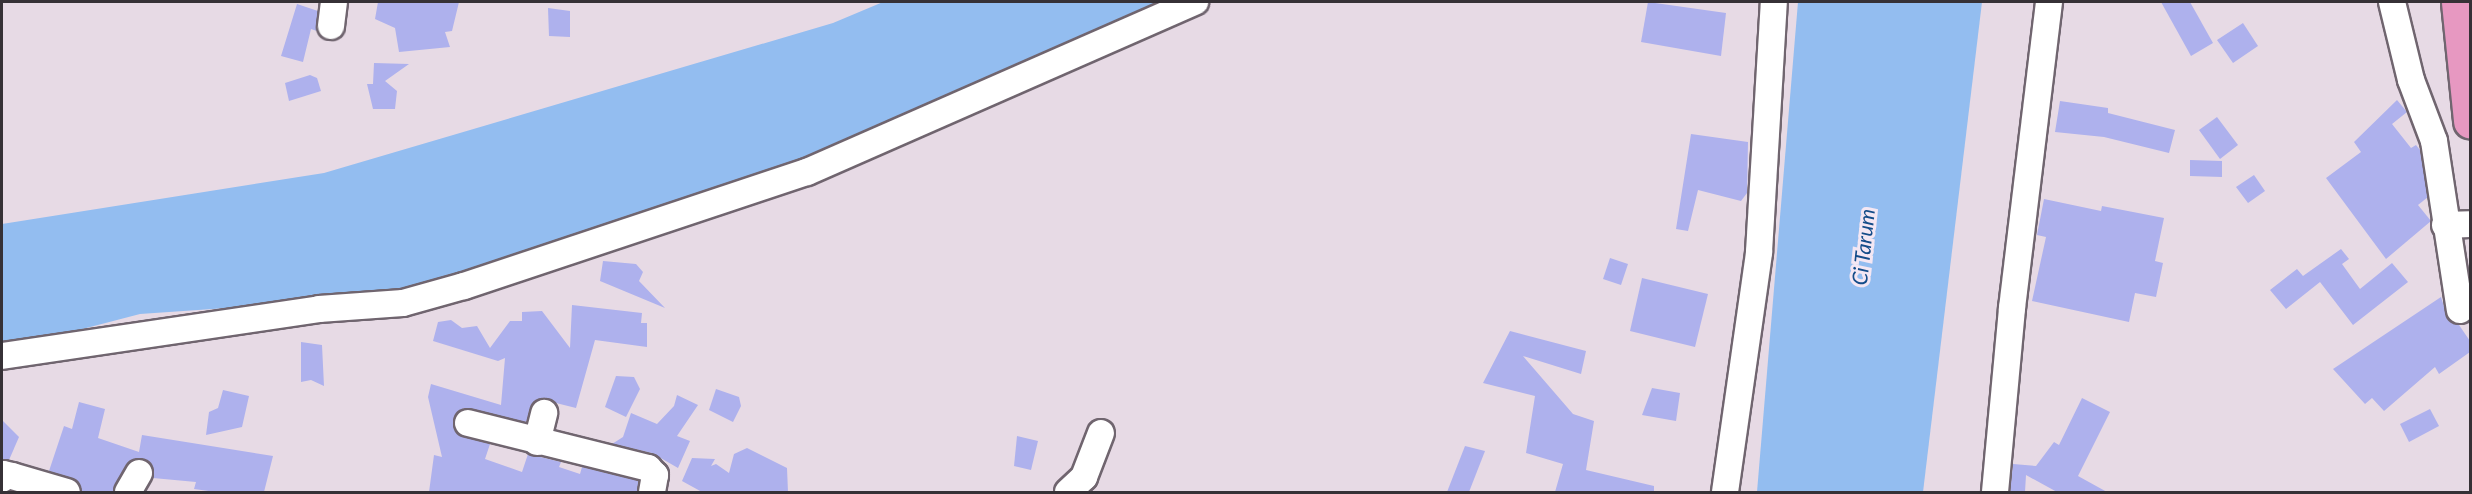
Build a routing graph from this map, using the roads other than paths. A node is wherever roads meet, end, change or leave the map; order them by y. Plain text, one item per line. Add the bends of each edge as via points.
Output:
1 (1195, 2) edge
2 (1774, 2) edge
3 (2049, 2) edge
4 (2392, 2) edge
5 (2458, 2) edge
6 (2470, 121) edge
7 (2470, 224) edge
8 (2445, 225) junction
9 (2460, 310) dead end
10 (2, 356) edge
11 (544, 413) dead end
12 (468, 423) dead end
13 (1101, 433) dead end
14 (537, 442) junction
15 (2, 476) edge
16 (67, 492) edge
17 (652, 492) edge
18 (1068, 492) edge
19 (1725, 492) edge
20 (1995, 492) edge

1 - 10 street via 807,172 464,286 403,303 320,309
2 - 19 street via 1759,252
3 - 20 street via 2012,308
4 - 8 street via 2411,80 2434,141 2444,188
5 - 6 main road
7 - 8 street
8 - 9 street
11 - 14 street
12 - 14 street
13 - 18 street via 1084,477
14 - 17 street via 648,468 655,475
15 - 16 street

